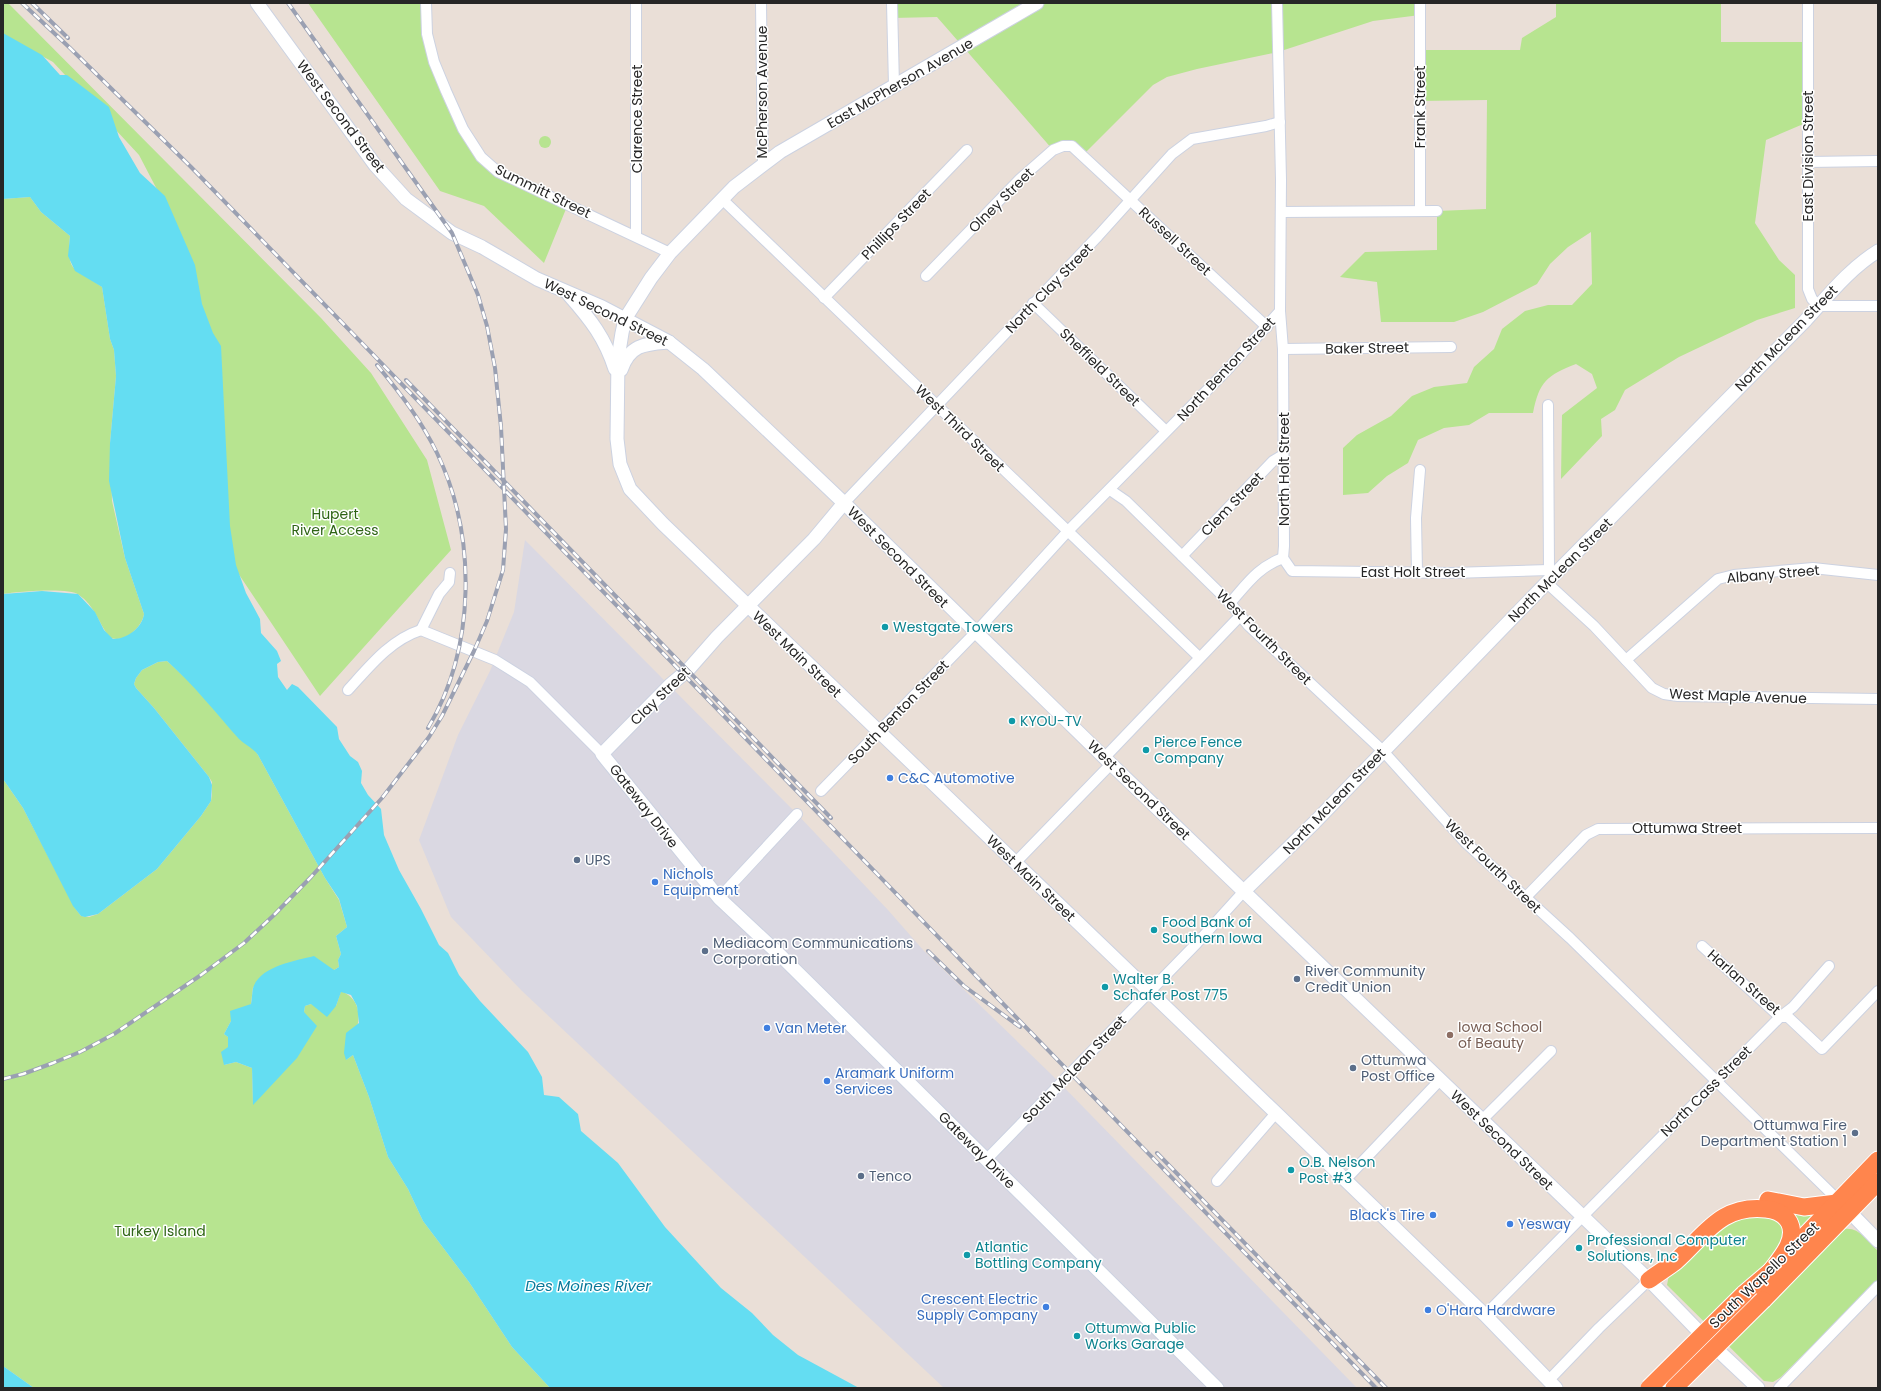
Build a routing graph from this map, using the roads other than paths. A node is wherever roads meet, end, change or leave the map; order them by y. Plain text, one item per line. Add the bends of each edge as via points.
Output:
1 (257, 3) edge
2 (426, 3) edge
3 (636, 3) edge
4 (761, 3) edge
5 (892, 3) edge
6 (1037, 3) edge
7 (1277, 3) edge
8 (1420, 3) edge
9 (1808, 3) edge
10 (894, 86) junction
11 (1280, 122) junction
12 (967, 150) dead end
13 (1083, 155) joint
14 (1878, 161) edge
15 (1808, 162) junction
16 (763, 165) junction
17 (1131, 199) junction
18 (722, 200) junction
19 (1420, 211) junction
20 (1437, 211) dead end
21 (1281, 212) junction
22 (636, 235) junction
23 (1878, 251) edge
24 (670, 253) junction
25 (926, 276) dead end
26 (568, 293) junction
27 (824, 298) junction
28 (1034, 303) junction
29 (1819, 306) junction
30 (1878, 306) edge
31 (1280, 311) junction
32 (625, 319) junction
33 (1267, 327) junction
34 (669, 342) junction
35 (1451, 347) dead end
36 (1283, 349) junction
37 (618, 379) junction
38 (1548, 405) dead end
39 (937, 406) junction
40 (1166, 431) junction
41 (1283, 455) junction
42 (1420, 470) dead end
43 (1110, 490) junction
44 (844, 503) junction
45 (1068, 531) junction
46 (1182, 556) junction
47 (1283, 558) junction
48 (1417, 572) junction
49 (450, 573) dead end
50 (1878, 575) edge
51 (1550, 576) junction
52 (1230, 603) junction
53 (748, 606) junction
54 (1240, 616) junction
55 (421, 630) junction
56 (975, 632) junction
57 (1199, 657) junction
58 (1626, 660) junction
59 (348, 690) dead end
60 (1878, 699) edge
61 (878, 732) junction
62 (1383, 752) junction
63 (602, 754) junction
64 (1108, 761) junction
65 (821, 791) dead end
66 (797, 814) dead end
67 (1878, 828) edge
68 (1015, 863) junction
69 (1244, 891) junction
70 (719, 898) junction
71 (1525, 898) junction
72 (1702, 946) dead end
73 (1829, 966) dead end
74 (1149, 991) junction
75 (1878, 991) edge
76 (1780, 1017) junction
77 (1551, 1051) dead end
78 (1440, 1080) junction
79 (1717, 1080) junction
80 (1276, 1113) junction
81 (1482, 1120) junction
82 (986, 1160) junction
83 (1878, 1160) edge
84 (1345, 1180) junction
85 (1217, 1181) dead end
86 (1878, 1182) edge
87 (1842, 1206) junction
88 (1582, 1216) junction
89 (1878, 1241) edge
90 (1771, 1271) junction
91 (1648, 1280) junction
92 (1878, 1286) edge
93 (1485, 1315) junction
94 (1709, 1342) junction
95 (1548, 1386) edge
96 (1217, 1388) edge
97 (1649, 1388) edge
98 (1663, 1388) edge
99 (1674, 1388) edge
100 (1758, 1388) edge
101 (1779, 1388) edge

1 - 26 main road, West Second Street via 375,165 406,199 452,233
2 - 22 street, Summitt Street via 427,34 434,62 463,129 480,157 498,172
3 - 22 street, Clarence Street
4 - 16 street, McPherson Avenue
5 - 10 street
6 - 10 main road, East McPherson Avenue
7 - 11 street, North Benton Street
8 - 19 street, Frank Street
9 - 15 street, East Division Street
10 - 16 main road, East McPherson Avenue via 780,152
11 - 17 street, North Clay Street via 1192,138 1172,154
11 - 21 street, North Benton Street
12 - 27 street, Phillips Street
13 - 17 street, Russell Street
13 - 25 street, Olney Street via 1072,146 1053,150 1020,179
14 - 15 street
15 - 29 street, East Division Street via 1808,290
16 - 18 main road, McPherson Avenue via 734,187
17 - 28 street, North Clay Street
17 - 33 street, Russell Street
18 - 24 main road, McPherson Avenue
18 - 27 street, West Third Street
19 - 20 street
19 - 21 street
21 - 31 street, North Benton Street
22 - 24 street, Summitt Street
23 - 29 main road, North McLean Street via 1861,261
24 - 32 main road, McPherson Avenue
26 - 32 main road, West Second Street
26 - 37 main road via 600,332
27 - 39 street, West Third Street
28 - 39 street, North Clay Street
28 - 40 street, Sheffield Street
29 - 30 street
29 - 51 main road, North McLean Street
31 - 33 street, North Benton Street
31 - 36 street, North Holt Street
32 - 34 main road, West Second Street
32 - 37 main road, West Main Street via 618,358
33 - 40 street, North Benton Street
34 - 37 main road via 640,346 631,351 625,359
34 - 44 main road, West Second Street via 728,392
35 - 36 street, Baker Street
36 - 41 street, North Holt Street
37 - 53 main road, West Main Street via 617,439 620,464 630,489
38 - 51 street
39 - 44 street, North Clay Street
39 - 45 street, West Third Street
40 - 43 street, North Benton Street
41 - 46 street, Clem Street via 1273,461
41 - 47 street, North Holt Street
42 - 48 street via 1416,518
43 - 45 street, North Benton Street
43 - 46 street, West Fourth Street via 1126,501
44 - 53 main road, Clay Street via 814,539
44 - 56 main road, West Second Street
45 - 56 street, North Benton Street
45 - 57 street, West Third Street
46 - 52 street, West Fourth Street
47 - 48 street, East Holt Street via 1292,571
47 - 52 street via 1259,570
48 - 51 street, East Holt Street
49 - 55 street via 449,582 439,594
50 - 58 street, Albany Street via 1813,568 1734,574 1718,579
51 - 58 street, West Maple Avenue
51 - 62 main road, North McLean Street
52 - 54 street, West Fourth Street
53 - 61 main road, West Main Street
53 - 63 main road, Clay Street via 688,670
54 - 57 street
54 - 62 street, West Fourth Street
55 - 59 street via 390,646
55 - 63 street, Gateway Drive via 495,660 530,682
56 - 61 street, South Benton Street
56 - 64 main road, West Second Street
57 - 64 street
58 - 60 street, West Maple Avenue via 1652,688 1664,694
61 - 65 street, South Benton Street
61 - 68 main road, West Main Street
62 - 69 main road, North McLean Street
62 - 71 street, West Fourth Street via 1466,842
63 - 70 main road, Gateway Drive
64 - 68 street
64 - 69 main road, West Second Street
66 - 70 street
67 - 71 street, Ottumwa Street via 1598,829 1586,835
68 - 74 main road, West Main Street
69 - 74 street, South McLean Street
69 - 78 main road, West Second Street
70 - 82 main road, Gateway Drive via 782,957
71 - 79 street, West Fourth Street
72 - 76 street, Harlan Street
73 - 76 street, North Cass Street via 1793,1007
74 - 80 main road, West Main Street
74 - 82 street, South McLean Street
75 - 76 street, Harlan Street via 1822,1049 1788,1017
76 - 79 street, North Cass Street
77 - 81 street
78 - 81 main road, West Second Street
78 - 84 street
79 - 87 street, West Fourth Street
79 - 88 street, North Cass Street
80 - 84 main road, West Main Street
80 - 85 street
81 - 88 main road, West Second Street
82 - 96 main road, Gateway Drive
83 - 87 highway, South Wapello Street
84 - 93 main road, West Main Street
86 - 87 highway
87 - 89 main road, West Fourth Street
87 - 90 highway, South Wapello Street
87 - 91 highway via 1804,1207 1752,1199 1730,1204 1710,1214
87 - 99 highway, South Wapello Street, bridge via 1764,1300
88 - 91 main road, West Second Street
88 - 93 street, North Cass Street
90 - 91 highway via 1786,1251 1791,1234 1790,1224 1783,1214 1773,1210 1742,1209 1724,1216 1711,1225 1676,1261
90 - 97 highway, South Wapello Street, bridge via 1744,1294
91 - 94 main road, West Second Street
91 - 95 street via 1599,1328
92 - 101 street
93 - 95 main road, West Main Street
94 - 98 street, South Wapello Street
94 - 100 main road, West Second Street

